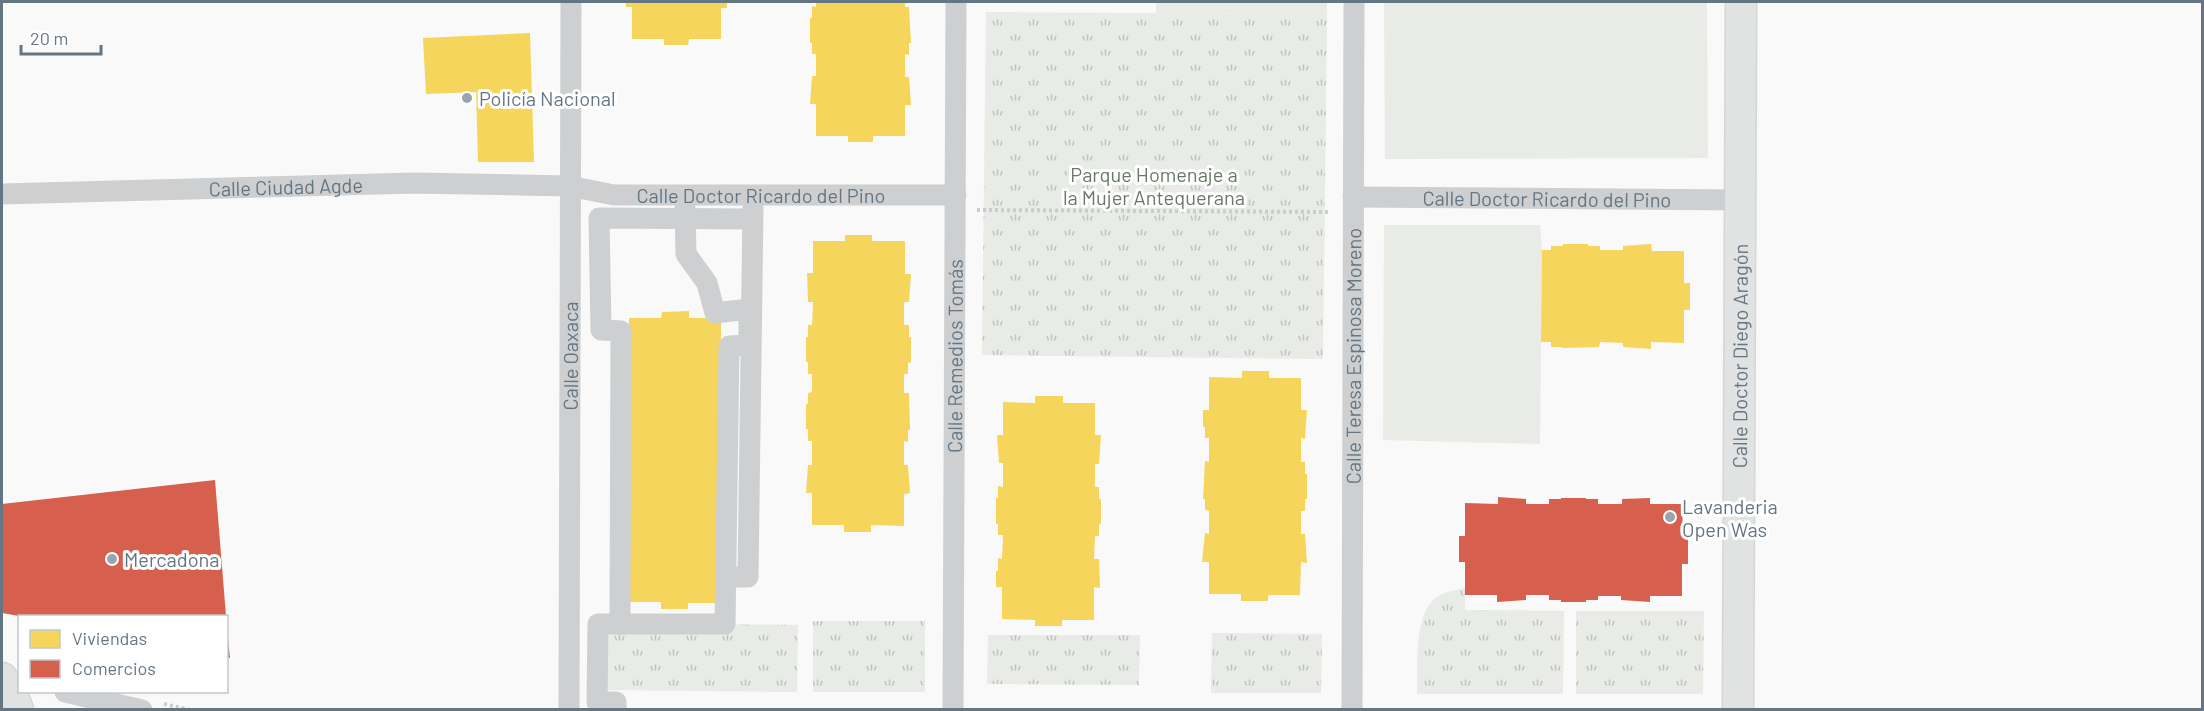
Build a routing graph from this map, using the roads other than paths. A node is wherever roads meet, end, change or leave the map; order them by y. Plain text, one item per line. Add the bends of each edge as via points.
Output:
1 (571, 2) edge
2 (956, 2) edge
3 (1354, 2) edge
4 (1741, 2) edge
5 (569, 186) junction
6 (2, 194) edge
7 (1741, 200) junction
8 (956, 202) junction
9 (1353, 204) junction
10 (685, 213) junction
11 (751, 428) junction
12 (728, 429) junction
13 (727, 500) junction
14 (750, 500) junction
15 (726, 577) junction
16 (620, 624) junction
17 (2, 673) edge
18 (2, 678) edge
19 (69, 693) edge
20 (19, 702) edge
21 (142, 710) edge
22 (569, 710) edge
23 (616, 710) edge
24 (953, 710) edge
25 (1352, 710) edge
26 (1738, 710) edge

1 - 5 street, Calle Oaxaca
2 - 8 street, Calle Remedios Tomás
3 - 9 street, Calle Teresa Espinosa Moreno
4 - 7 street, Calle Doctor Diego Aragón
5 - 6 street, Calle Ciudad Agde via 392,183
5 - 8 street, Calle Doctor Ricardo del Pino via 614,195
5 - 22 street, Calle Oaxaca
7 - 9 street, Calle Doctor Ricardo del Pino
7 - 26 street, Calle Doctor Diego Aragón
8 - 24 street, Calle Remedios Tomás
9 - 25 street, Calle Teresa Espinosa Moreno
10 - 11 street via 752,214
10 - 12 street via 686,254 706,283 715,313 749,309 749,345 729,346
10 - 16 street via 599,218 601,330 621,332
11 - 12 street
11 - 14 street
12 - 13 street
13 - 14 street
13 - 15 street
14 - 15 street via 748,577
15 - 16 street via 725,624
16 - 23 street via 598,624 597,702 616,702
17 - 20 street
18 - 20 street
19 - 21 street

